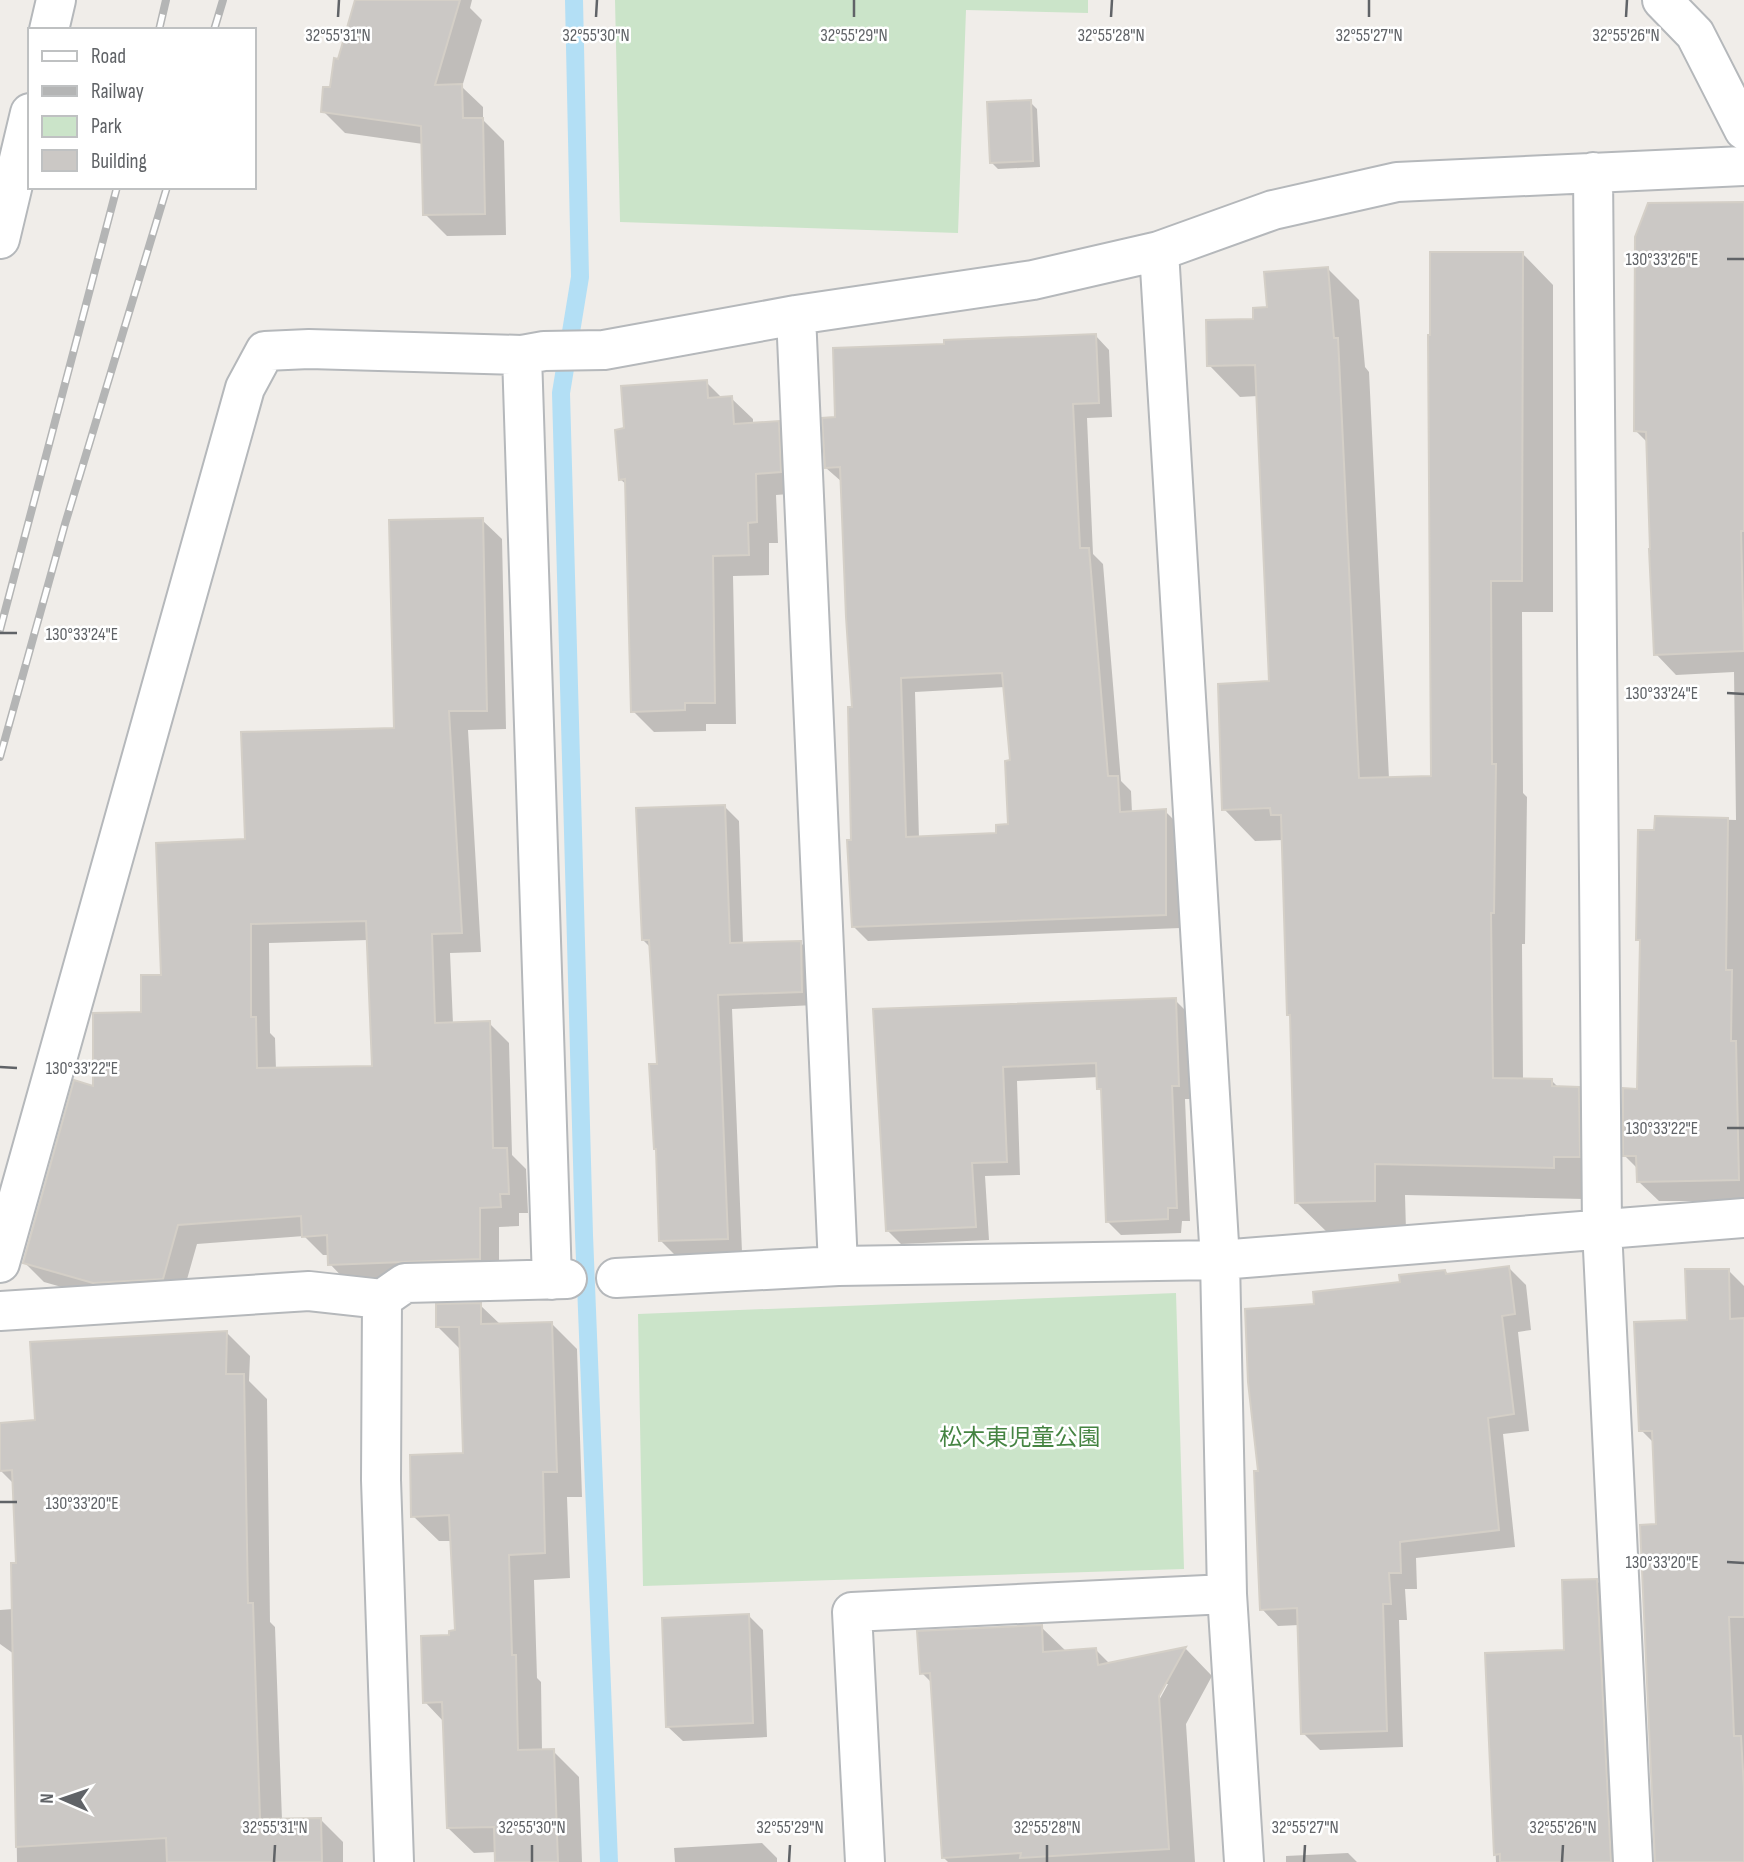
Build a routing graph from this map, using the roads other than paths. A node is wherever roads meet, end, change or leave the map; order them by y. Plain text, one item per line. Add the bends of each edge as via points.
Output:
1 (56, 0) edge
2 (1662, 0) edge
3 (49, 28) edge
4 (28, 121) edge
5 (1744, 130) edge
6 (1744, 166) edge
7 (1593, 172) junction
8 (2, 224) edge
9 (1159, 251) junction
10 (796, 315) junction
11 (533, 353) junction
12 (1744, 1218) edge
13 (1602, 1229) junction
14 (1220, 1260) junction
15 (0, 1263) edge
16 (838, 1266) junction
17 (616, 1278) dead end
18 (382, 1299) junction
19 (0, 1311) edge
20 (1227, 1594) junction
21 (394, 1862) edge
22 (864, 1862) edge
23 (1244, 1862) edge
24 (1633, 1862) edge

1 - 3 street
2 - 5 street via 1695,34
4 - 8 street
6 - 7 street
7 - 9 street via 1397,181 1273,210
7 - 13 street
9 - 10 street via 1033,280
9 - 14 street
10 - 11 street via 604,350
10 - 16 street
11 - 15 street via 265,351 244,388
11 - 18 street via 559,1279 405,1283
12 - 13 street
13 - 14 street
13 - 24 street
14 - 16 street
14 - 20 street
16 - 17 street
18 - 19 street via 309,1291
18 - 21 street via 381,1480
20 - 22 street via 852,1612
20 - 23 street

